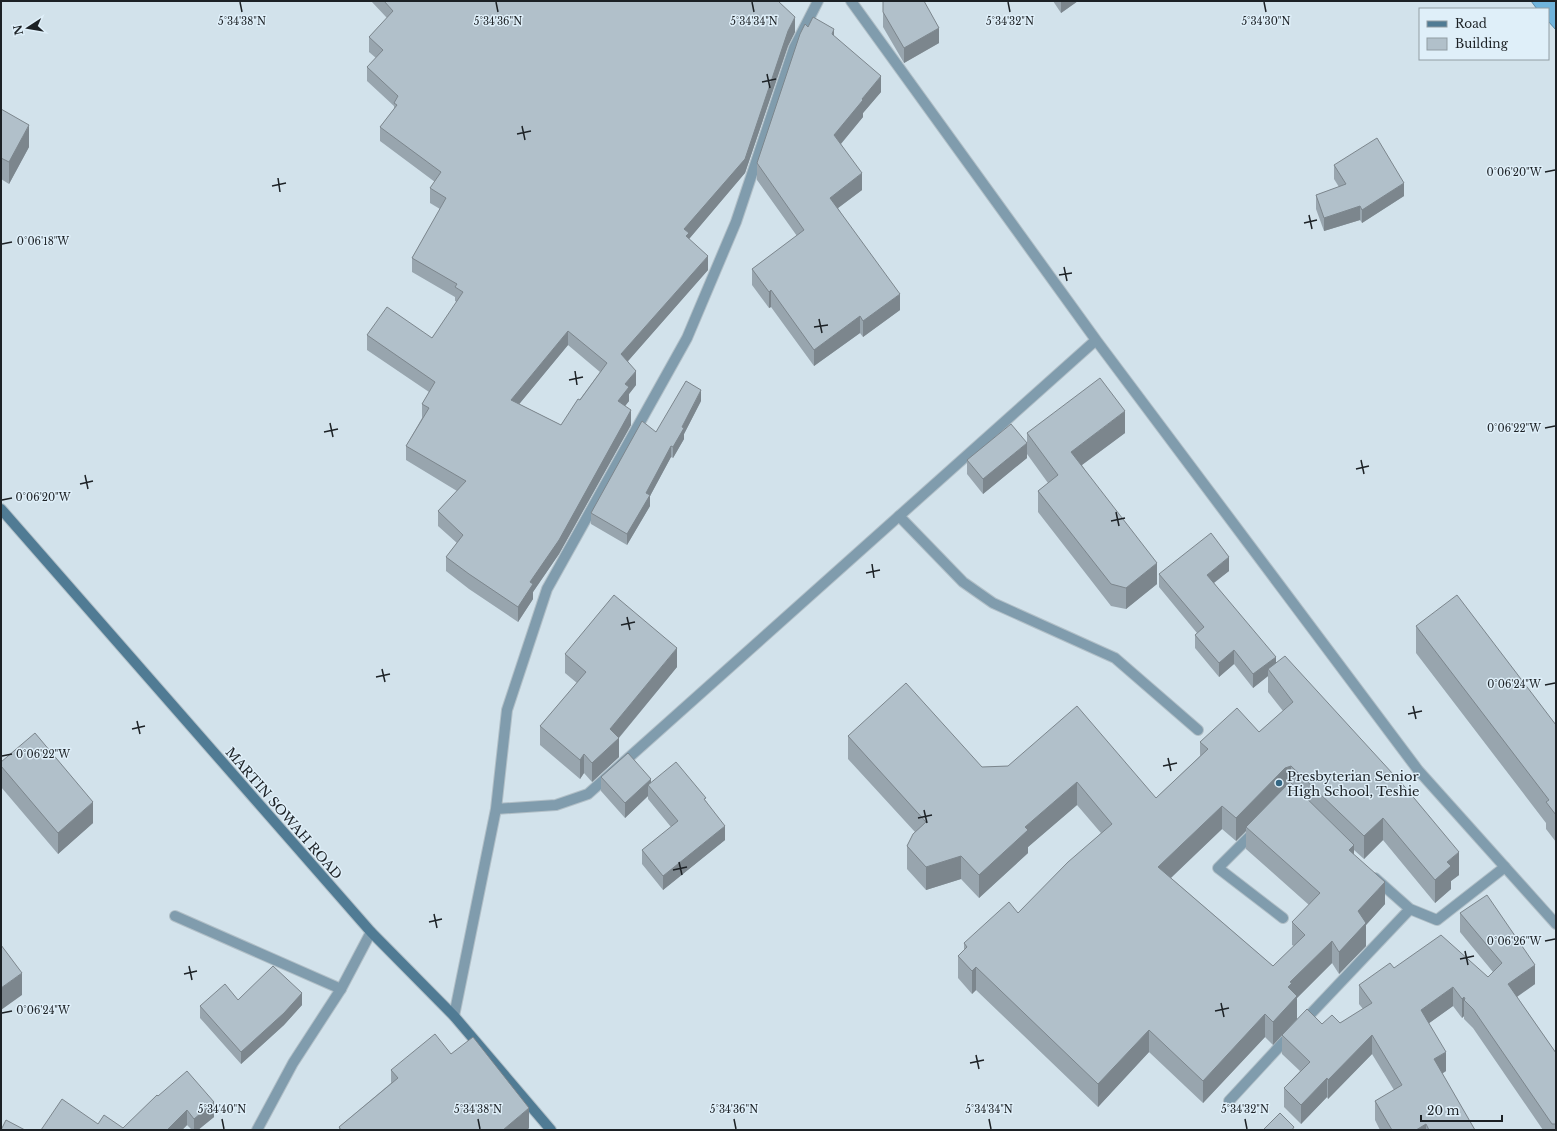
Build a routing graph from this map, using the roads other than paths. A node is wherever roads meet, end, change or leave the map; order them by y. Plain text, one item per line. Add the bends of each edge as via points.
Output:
1 (819, 1) edge
2 (851, 1) edge
3 (1096, 340) junction
4 (1, 509) edge
5 (899, 516) junction
6 (1198, 730) dead end
7 (496, 809) junction
8 (1262, 823) edge
9 (1505, 867) junction
10 (1370, 874) edge
11 (1410, 909) junction
12 (175, 916) dead end
13 (1283, 918) dead end
14 (1556, 924) edge
15 (371, 932) junction
16 (341, 989) junction
17 (454, 1016) junction
18 (1229, 1101) dead end
19 (257, 1130) edge
20 (551, 1130) edge

1 - 7 street via 794,48 736,222 687,338 547,589 507,710
2 - 3 street
3 - 5 street
3 - 9 street via 1418,770
4 - 15 street, MARTIN SOWAH ROAD
5 - 6 street via 963,582 992,603 1115,658
5 - 7 street via 588,794 556,805
7 - 17 street
8 - 13 street via 1218,868
9 - 11 street via 1437,920
9 - 14 street
10 - 11 street
11 - 18 street
12 - 16 street
15 - 16 street
15 - 17 street, MARTIN SOWAH ROAD
16 - 19 street via 293,1063
17 - 20 street, MARTIN SOWAH ROAD

